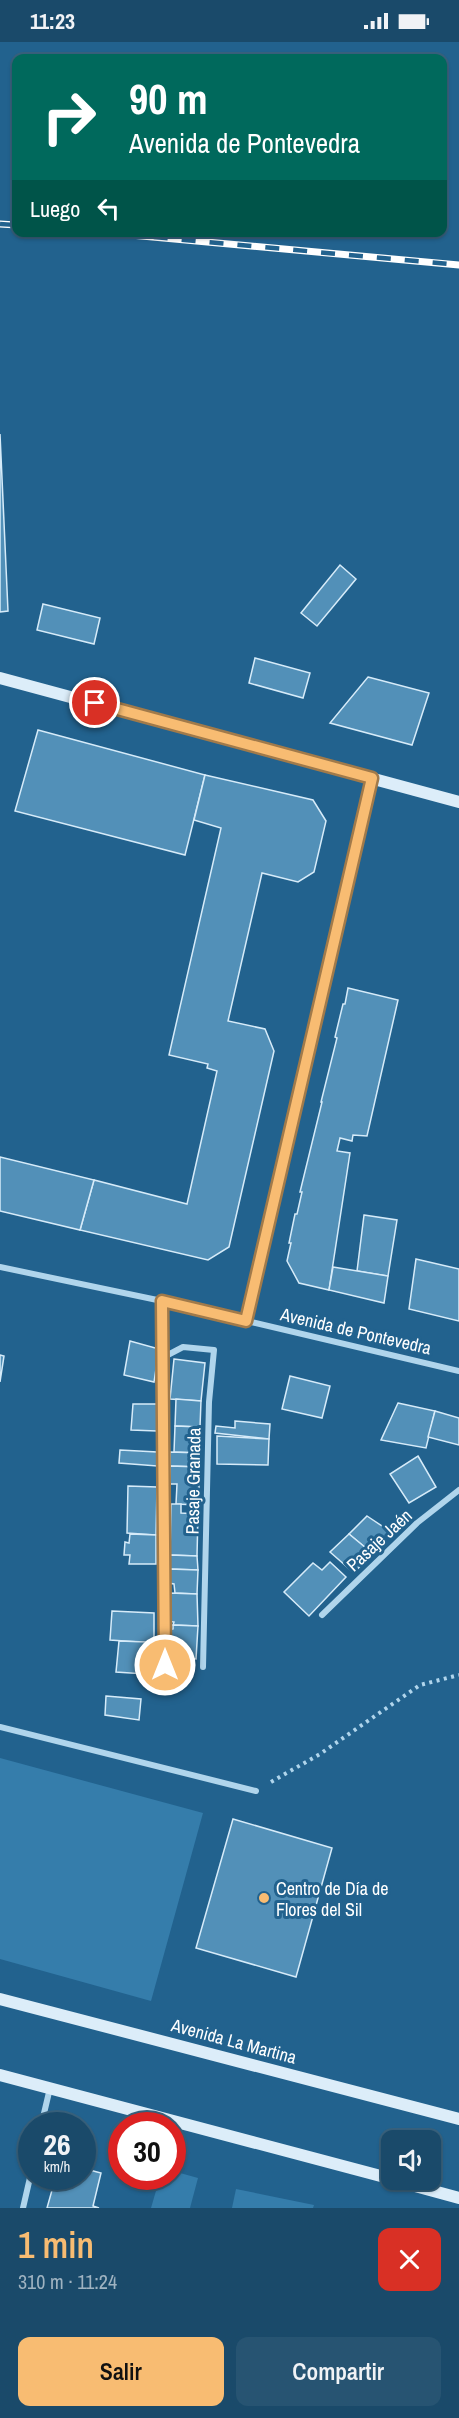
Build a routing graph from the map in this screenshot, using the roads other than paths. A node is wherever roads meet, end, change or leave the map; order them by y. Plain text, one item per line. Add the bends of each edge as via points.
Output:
1 (0, 678) edge
2 (372, 778) junction
3 (459, 802) edge
4 (0, 1267) edge
5 (162, 1301) junction
6 (246, 1321) junction
7 (162, 1358) junction
8 (459, 1371) edge
9 (459, 1490) edge
10 (322, 1615) dead end
11 (203, 1667) dead end
12 (165, 1688) dead end
13 (0, 1727) edge
14 (256, 1791) road end
15 (0, 1999) edge
16 (0, 2075) edge
17 (50, 2088) junction
18 (44, 2112) edge
19 (459, 2118) edge
20 (381, 2176) edge
21 (27, 2190) edge
22 (431, 2190) edge
23 (459, 2198) edge
24 (23, 2208) edge

1 - 2 street
2 - 3 street
2 - 6 street
4 - 5 street, Avenida de Pontevedra
5 - 6 street, Avenida de Pontevedra
5 - 7 street
6 - 8 street, Avenida de Pontevedra
7 - 11 street, Pasaje Granada via 183,1347 214,1350 209,1402
7 - 12 street
9 - 10 street, Pasaje Jaén via 417,1523
13 - 14 street
15 - 19 street, Avenida La Martina
16 - 17 street
17 - 18 street
17 - 20 street
21 - 24 street
22 - 23 street

